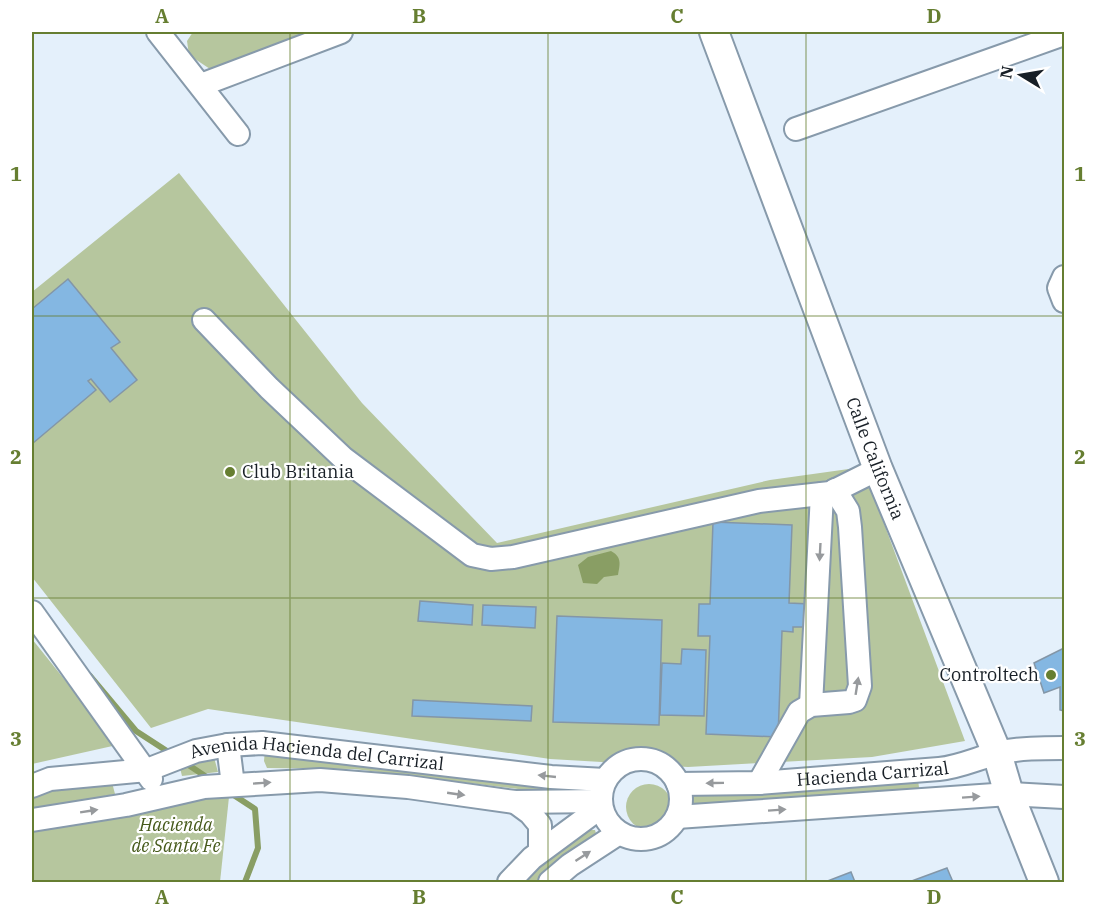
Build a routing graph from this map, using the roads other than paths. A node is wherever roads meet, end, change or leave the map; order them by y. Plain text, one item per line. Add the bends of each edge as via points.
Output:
1 (159, 32) edge
2 (341, 32) edge
3 (714, 32) edge
4 (1065, 34) edge
5 (201, 85) junction
6 (796, 129) dead end
7 (238, 134) dead end
8 (1065, 276) edge
9 (1065, 301) edge
10 (204, 320) dead end
11 (878, 469) junction
12 (829, 492) junction
13 (32, 612) edge
14 (811, 705) junction
15 (228, 745) junction
16 (1065, 748) edge
17 (997, 753) junction
18 (147, 770) junction
19 (759, 783) junction
20 (678, 784) junction
21 (233, 785) junction
22 (32, 786) edge
23 (1009, 794) junction
24 (159, 796) junction
25 (602, 796) junction
26 (1065, 797) edge
27 (515, 802) junction
28 (676, 817) junction
29 (32, 820) edge
30 (619, 833) junction
31 (540, 851) junction
32 (509, 882) edge
33 (550, 882) edge
34 (1044, 882) edge

1 - 5 street
2 - 5 street
3 - 11 main road, Calle California
4 - 6 street
5 - 7 street
8 - 9 street via 1059,288
10 - 12 street via 344,458 481,558 513,556 759,501
11 - 12 street
11 - 17 main road, Calle California
12 -> 14 street
14 -> 12 street via 855,700 860,686 848,511
13 - 18 street
14 - 19 street via 793,719
15 - 18 street, Avenida Hacienda del Carrizal via 196,751
15 - 21 street
25 -> 15 street, Avenida Hacienda del Carrizal via 551,777 262,743
16 - 17 street, Hacienda Carrizal
17 - 19 street, Hacienda Carrizal via 939,770
17 - 23 main road, Calle California
18 - 22 street, Avenida Hacienda del Carrizal via 50,779
18 - 24 street
19 -> 20 street, Hacienda Carrizal
20 - 25 street via 661,764 643,759 624,762
20 - 28 street via 680,806
21 - 24 street, Avenida Hacienda del Carrizal
21 -> 27 street, Avenida Hacienda del Carrizal via 320,780
23 - 26 street, Hacienda Carrizal
28 -> 23 street, Hacienda Carrizal
23 - 34 main road, Calle California
29 -> 24 street, Avenida Hacienda del Carrizal
25 - 27 street, Avenida Hacienda del Carrizal
25 - 30 street via 611,826
25 - 31 street
27 - 31 street via 540,825
28 - 30 street via 663,831 644,839
33 -> 30 street
31 - 32 street

